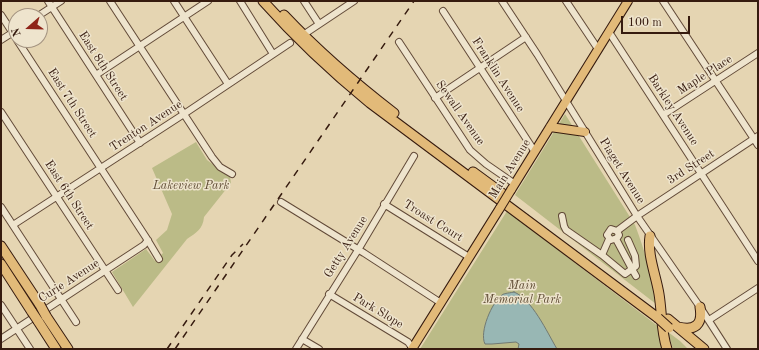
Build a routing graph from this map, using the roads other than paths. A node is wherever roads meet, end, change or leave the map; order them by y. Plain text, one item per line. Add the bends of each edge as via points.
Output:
1 (48, 1) edge
2 (61, 1) edge
3 (110, 1) edge
4 (174, 1) edge
5 (208, 1) edge
6 (240, 1) edge
7 (263, 1) edge
8 (271, 1) edge
9 (304, 1) edge
10 (354, 1) edge
11 (502, 1) edge
12 (566, 1) edge
13 (628, 1) edge
14 (663, 1) edge
15 (52, 7) junction
16 (48, 10) edge
17 (444, 11) dead end
18 (1, 15) edge
19 (184, 16) junction
20 (8, 24) edge
21 (319, 24) junction
22 (609, 32) junction
23 (526, 37) junction
24 (302, 38) junction
25 (399, 42) dead end
26 (290, 43) joint
27 (140, 46) junction
28 (24, 48) edge
29 (598, 49) junction
30 (758, 53) edge
31 (273, 54) junction
32 (480, 68) junction
33 (96, 75) junction
34 (716, 81) junction
35 (228, 84) junction
36 (435, 98) junction
37 (566, 101) junction
38 (1, 112) edge
39 (184, 114) junction
40 (663, 115) junction
41 (550, 127) junction
42 (585, 132) junction
43 (756, 138) edge
44 (140, 143) junction
45 (758, 145) edge
46 (535, 152) junction
47 (414, 156) dead end
48 (101, 168) junction
49 (232, 174) dead end
50 (701, 174) junction
51 (513, 187) junction
52 (57, 197) junction
53 (281, 202) dead end
54 (384, 204) junction
55 (1, 207) edge
56 (562, 216) dead end
57 (637, 216) junction
58 (13, 225) junction
59 (617, 231) junction
60 (613, 239) junction
61 (148, 240) junction
62 (628, 240) dead end
63 (650, 240) junction
64 (1, 246) edge
65 (358, 250) junction
66 (602, 255) junction
67 (469, 257) junction
68 (159, 259) dead end
69 (758, 261) edge
70 (1, 264) edge
71 (632, 269) junction
72 (105, 271) junction
73 (636, 276) dead end
74 (758, 288) edge
75 (118, 290) dead end
76 (330, 294) junction
77 (62, 299) junction
78 (441, 303) junction
79 (1, 305) edge
80 (700, 307) junction
81 (709, 320) junction
82 (76, 322) dead end
83 (672, 325) junction
84 (16, 329) junction
85 (1, 339) edge
86 (302, 339) junction
87 (30, 349) edge
88 (56, 349) edge
89 (68, 349) edge
90 (296, 349) edge
91 (319, 349) edge
92 (413, 349) edge
93 (667, 349) edge
94 (670, 349) edge
95 (694, 349) edge
96 (704, 349) edge
97 (727, 349) edge

1 - 15 street, East 8th Street
2 - 15 street
3 - 27 street
4 - 19 street
5 - 19 street
6 - 31 street
7 - 24 highway
8 - 24 highway
9 - 21 street
10 - 21 street
11 - 23 street, Piaget Avenue
12 - 29 street
13 - 22 main road, Main Avenue
14 - 34 street
15 - 16 street
15 - 33 street, East 8th Street
17 - 32 street, Franklin Avenue
18 - 20 street, East 7th Street
19 - 27 street
19 - 35 street
21 - 24 street
22 - 29 main road, Main Avenue
22 - 40 street, Barkley Avenue
23 - 32 street
23 - 37 street, Piaget Avenue
24 - 26 highway
24 - 83 highway via 360,87
25 - 36 street, Sewall Avenue
26 - 31 street, Trenton Avenue
27 - 33 street
27 - 39 street
28 - 48 street, East 7th Street
29 - 37 main road, Main Avenue
30 - 34 street, Maple Place
31 - 35 street, Trenton Avenue
32 - 36 street
32 - 46 street, Franklin Avenue
33 - 44 street, East 8th Street
34 - 40 street, Maple Place
34 - 43 street
35 - 39 street, Trenton Avenue
36 - 51 street, Sewall Avenue via 470,150
37 - 41 main road, Main Avenue
37 - 42 street, Piaget Avenue
38 - 52 street, East 6th Street
39 - 44 street, Trenton Avenue
39 - 49 street via 212,157 220,167
40 - 50 street, Barkley Avenue
41 - 42 main road
41 - 46 main road, Main Avenue
42 - 57 street, Piaget Avenue
43 - 45 street
43 - 50 street, 3rd Street
44 - 48 street, Trenton Avenue
46 - 51 main road, Main Avenue
47 - 54 street, Getty Avenue
48 - 52 street, Trenton Avenue
48 - 61 street, East 7th Street
50 - 57 street, 3rd Street
50 - 69 street, Barkley Avenue
51 - 67 main road, Main Avenue, bridge
52 - 58 street, Trenton Avenue
52 - 72 street, East 6th Street
53 - 65 street
54 - 65 street, Getty Avenue
54 - 67 street, Troast Court
55 - 58 street
56 - 66 street via 566,230
57 - 59 street, 3rd Street
57 - 63 street, Piaget Avenue
58 - 77 street
59 - 60 street via 619,235
59 - 60 street, 3rd Street via 614,229 608,232 607,235
60 - 66 street
60 - 71 street
61 - 68 street, East 7th Street
61 - 72 street, Curie Avenue
62 - 71 street via 635,256 636,266
63 - 80 street, Piaget Avenue
63 - 93 highway
63 - 94 highway via 659,272
64 - 89 highway, bridge
65 - 76 street, Getty Avenue
65 - 78 street
66 - 71 street via 625,274
67 - 78 main road, Main Avenue
70 - 88 highway, bridge
71 - 73 street
72 - 75 street, East 6th Street
72 - 77 street, Curie Avenue
74 - 81 street
76 - 86 street, Getty Avenue
76 - 92 street, Park Slope via 408,342
77 - 82 street
77 - 84 street, Curie Avenue
78 - 92 main road, Main Avenue
79 - 84 street
80 - 81 street, Piaget Avenue
80 - 83 highway via 701,314 697,325 685,329
81 - 97 street, Piaget Avenue
83 - 95 highway
83 - 96 highway
84 - 85 street, Curie Avenue
84 - 87 street
86 - 90 street, Getty Avenue
86 - 91 street

